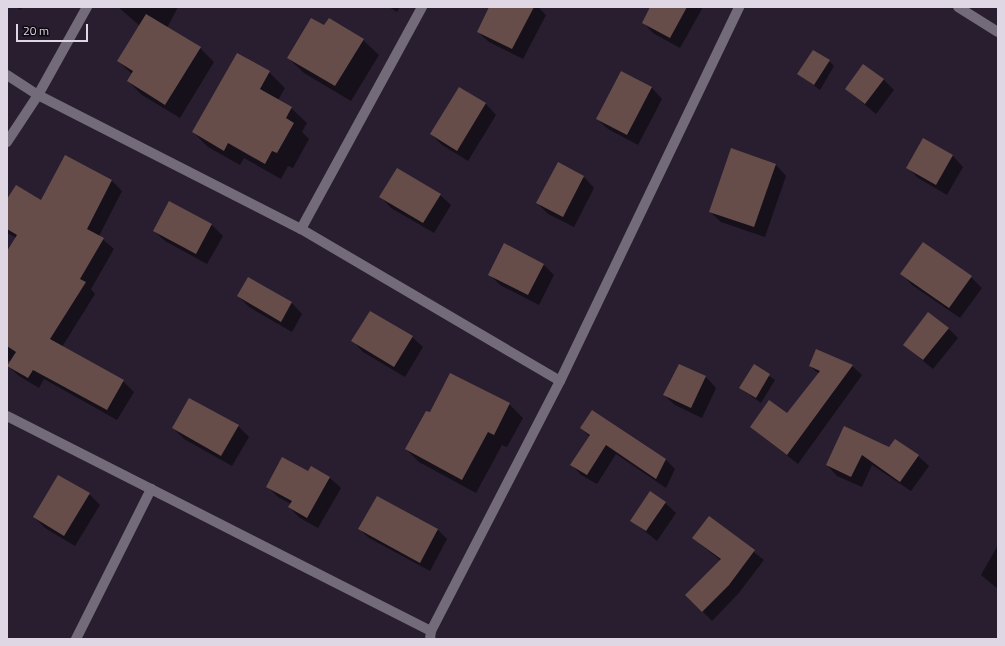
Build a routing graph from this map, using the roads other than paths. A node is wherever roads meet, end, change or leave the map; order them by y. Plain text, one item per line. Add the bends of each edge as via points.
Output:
1 (87, 7) edge
2 (422, 7) edge
3 (739, 7) edge
4 (958, 7) edge
5 (998, 32) edge
6 (7, 75) edge
7 (38, 95) junction
8 (7, 142) edge
9 (301, 229) junction
10 (560, 381) junction
11 (7, 416) edge
12 (151, 489) junction
13 (430, 635) edge
14 (76, 639) edge

1 - 7 street
2 - 9 street
3 - 10 street
4 - 5 street
6 - 7 street
7 - 8 street
7 - 9 street
9 - 10 street
10 - 13 street
11 - 12 street
12 - 13 street
12 - 14 street

